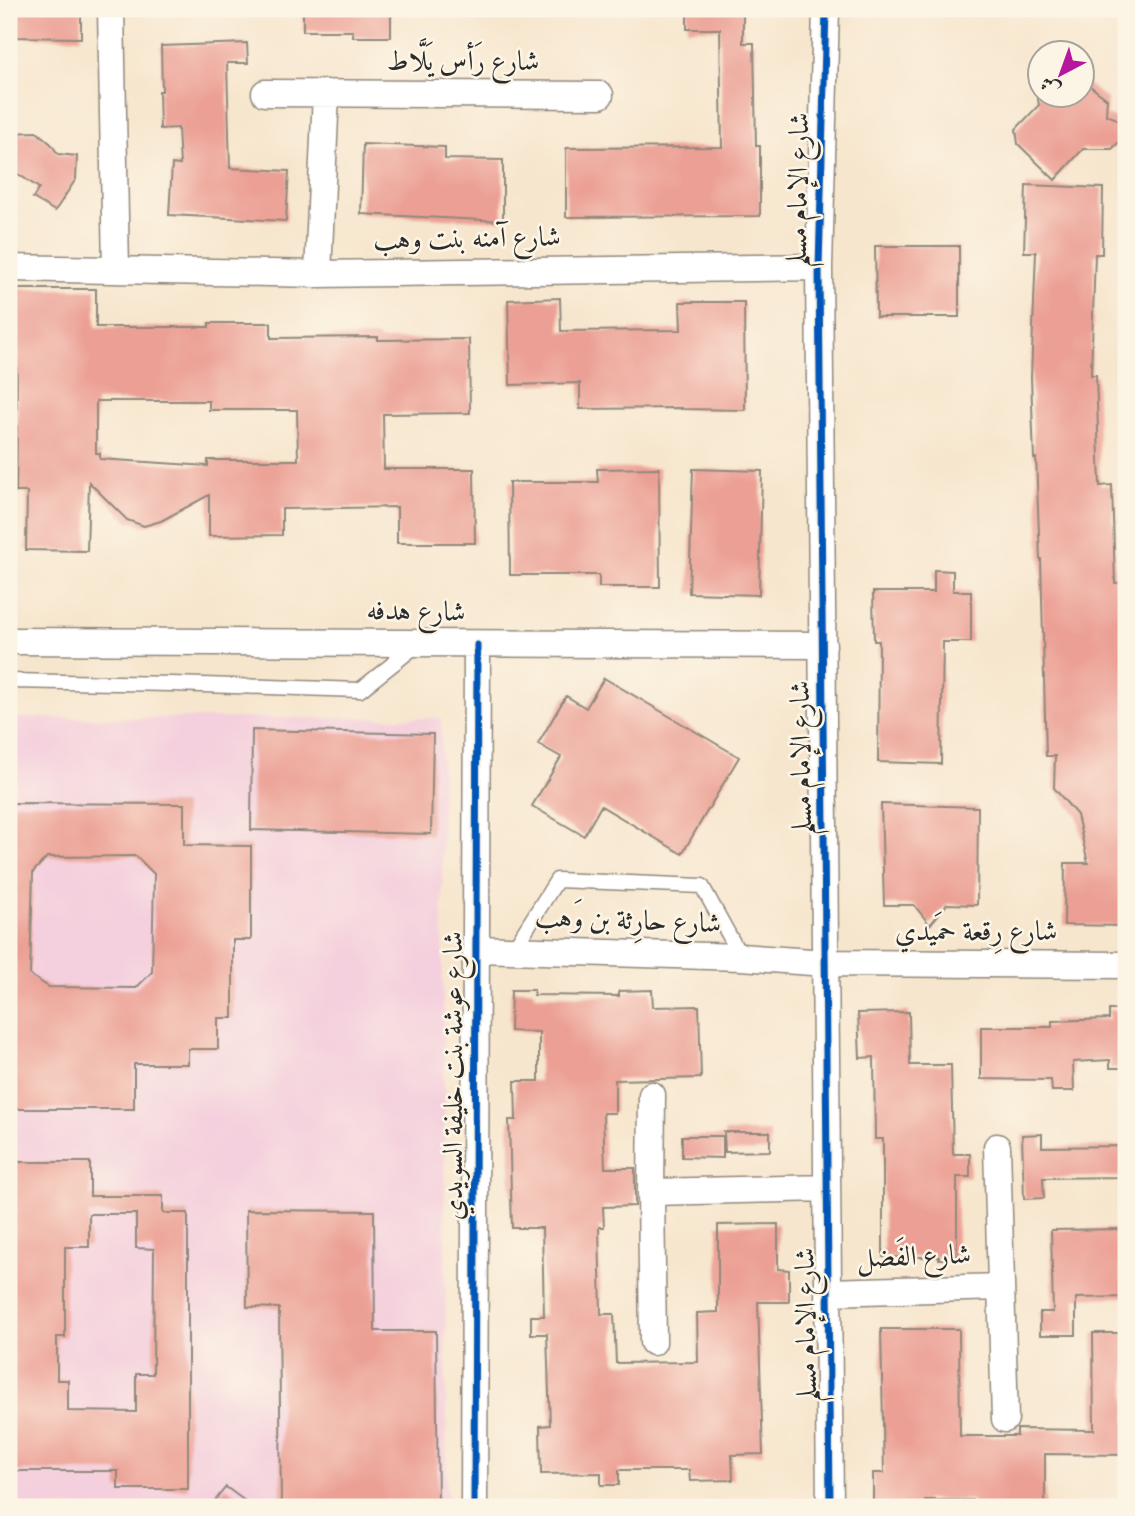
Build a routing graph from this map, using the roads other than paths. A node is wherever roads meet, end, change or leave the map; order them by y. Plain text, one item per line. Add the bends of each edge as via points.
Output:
1 (111, 9) edge
2 (826, 9) edge
3 (265, 93) dead end
4 (326, 93) junction
5 (600, 95) dead end
6 (819, 267) junction
7 (9, 268) edge
8 (116, 270) junction
9 (318, 274) junction
10 (9, 641) edge
11 (419, 644) junction
12 (477, 645) junction
13 (822, 645) junction
14 (9, 681) edge
15 (476, 949) junction
16 (513, 950) junction
17 (741, 957) junction
18 (825, 963) junction
19 (1126, 965) edge
20 (652, 1095) dead end
21 (997, 1147) dead end
22 (827, 1188) junction
23 (651, 1192) junction
24 (1001, 1287) junction
25 (828, 1292) junction
26 (653, 1342) dead end
27 (1005, 1419) dead end
28 (474, 1507) edge
29 (831, 1507) edge

1 - 8 street
2 - 6 street, شارع الإمام مسلم
3 - 4 street, شارع رَأس يَلَّاط
4 - 5 street, شارع رَأس يَلَّاط
4 - 9 street
6 - 9 street, شارع آمنه بنت وهب
6 - 13 street, شارع الإمام مسلم
7 - 8 street, شارع آمنه بنت وهب
8 - 9 street, شارع آمنه بنت وهب
10 - 11 street, شارع هدفه
11 - 12 street, شارع هدفه
11 - 14 lane via 360,690
12 - 13 street, شارع هدفه
12 - 15 street, شارع عوشة بنت خليفة السويدي
13 - 18 street, شارع الإمام مسلم
15 - 16 street, شارع حارِثة بن وَهب
15 - 28 street, شارع عوشة بنت خليفة السويدي
16 - 17 street, شارع حارِثة بن وَهب
16 - 17 lane, شارع حارِثة بن وَهب via 557,880 702,886
17 - 18 street, شارع حارِثة بن وَهب
18 - 19 street, شارع رِقعة حمَيدي
18 - 22 street, شارع الإمام مسلم
20 - 23 street
21 - 24 street, شارع الفَضل
22 - 23 street
22 - 25 street, شارع الإمام مسلم
23 - 26 street
24 - 25 street, شارع الفَضل
24 - 27 street, شارع الفَضل
25 - 29 street, شارع الإمام مسلم

